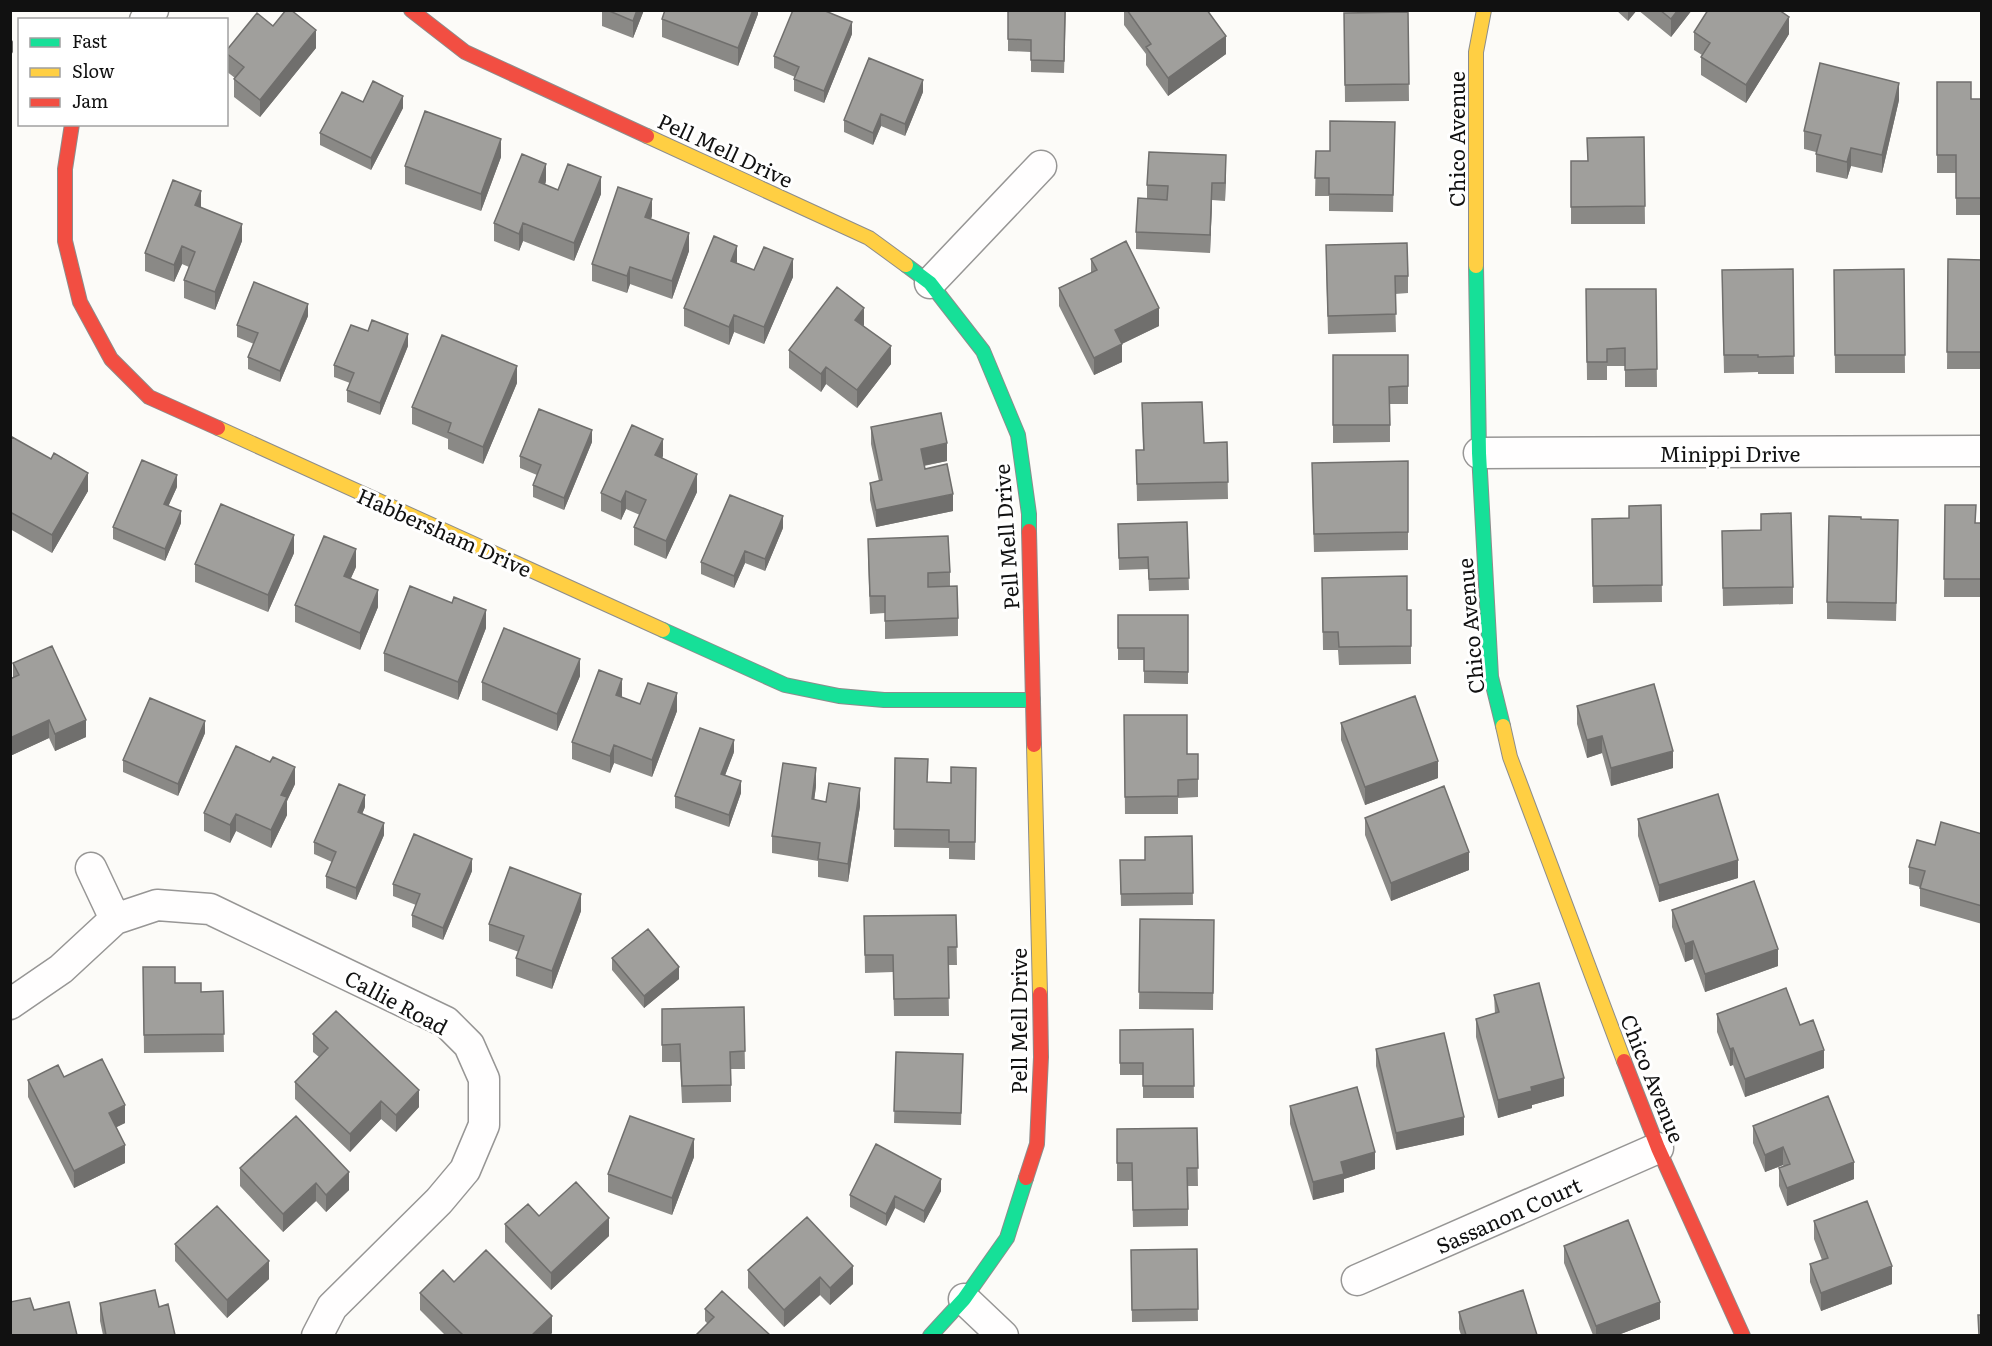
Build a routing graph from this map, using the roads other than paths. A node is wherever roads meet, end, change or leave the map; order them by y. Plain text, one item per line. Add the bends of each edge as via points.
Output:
1 (411, 10) edge
2 (1484, 10) edge
3 (72, 126) edge
4 (1041, 166) dead end
5 (930, 283) junction
6 (1982, 451) edge
7 (1479, 453) junction
8 (1033, 700) junction
9 (91, 867) dead end
10 (115, 919) junction
11 (10, 1004) edge
12 (1659, 1148) junction
13 (1357, 1280) dead end
14 (964, 1299) junction
15 (317, 1335) edge
16 (930, 1335) edge
17 (1003, 1335) edge
18 (1743, 1335) edge

1 - 5 street, Pell Mell Drive via 465,52 869,238
2 - 7 street, Chico Avenue via 1476,52
3 - 8 street, Habbersham Drive via 65,169 65,241 80,302 111,359 149,397 785,685 884,700
4 - 5 street
5 - 8 street, Pell Mell Drive via 984,351 1018,435 1029,514
6 - 7 street, Minippi Drive
7 - 12 street, Chico Avenue via 1491,677 1510,757
8 - 14 street, Pell Mell Drive via 1041,1057 1037,1144 1007,1238
9 - 10 street
10 - 11 street, Callie Road via 61,969
10 - 15 street, Callie Road via 157,905 210,909 446,1022 469,1045 484,1079 484,1125 465,1170 332,1307
12 - 13 street, Sassanon Court
12 - 18 street, Chico Avenue
14 - 16 street, Pell Mell Drive
14 - 17 street

